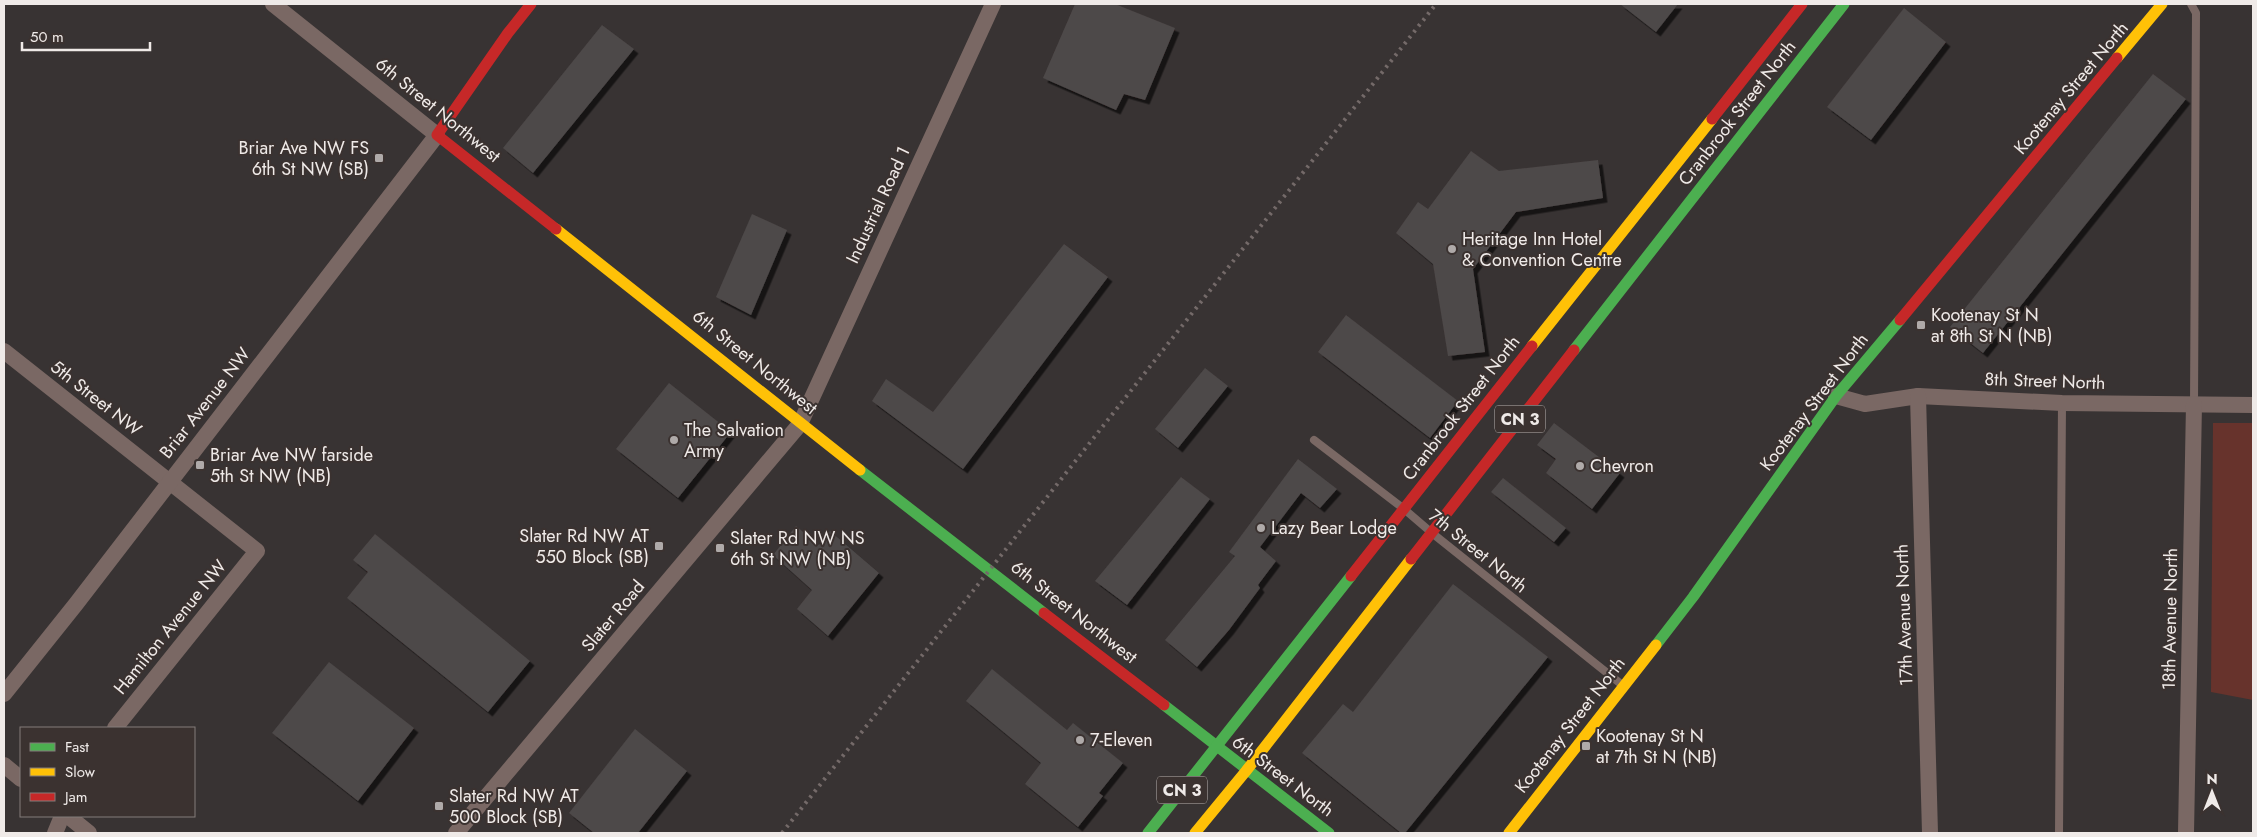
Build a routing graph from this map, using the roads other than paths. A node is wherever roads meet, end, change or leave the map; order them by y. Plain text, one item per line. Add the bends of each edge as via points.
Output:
1 (273, 4) edge
2 (531, 4) edge
3 (993, 4) edge
4 (1802, 4) edge
5 (1844, 4) edge
6 (2162, 4) edge
7 (2191, 4) edge
8 (437, 135) junction
9 (4, 351) edge
10 (1836, 396) junction
11 (1918, 396) junction
12 (2062, 403) junction
13 (2194, 404) junction
14 (2253, 405) edge
15 (800, 424) junction
16 (1314, 440) dead end
17 (170, 482) junction
18 (1404, 508) junction
19 (1432, 533) junction
20 (257, 551) joint
21 (1623, 686) junction
22 (4, 694) edge
23 (116, 727) edge
24 (1216, 747) junction
25 (4, 765) edge
26 (1246, 771) junction
27 (20, 777) edge
28 (62, 817) edge
29 (69, 817) edge
30 (55, 833) edge
31 (89, 833) edge
32 (456, 833) edge
33 (1148, 833) edge
34 (1195, 833) edge
35 (1329, 833) edge
36 (1508, 833) edge
37 (1930, 833) edge
38 (2059, 833) edge
39 (2186, 833) edge

1 - 8 street, 6th Street Northwest
2 - 8 main road
3 - 15 street, Industrial Road 1
4 - 18 main road, Cranbrook Street North / CN 3
5 - 19 main road, Cranbrook Street North / CN 3
6 - 10 main road, Kootenay Street North
7 - 13 lane via 2196,13
8 - 15 main road, 6th Street Northwest
8 - 17 street, Briar Avenue NW
9 - 17 street, 5th Street NW
10 - 11 street, 8th Street North via 1864,404
10 - 21 main road, Kootenay Street North via 1693,597
11 - 12 street, 8th Street North
11 - 37 street, 17th Avenue North
12 - 13 street, 8th Street North
12 - 38 lane
13 - 14 street, 8th Street North
13 - 39 street, 18th Avenue North
15 - 24 main road, 6th Street Northwest
15 - 32 street, Slater Road
16 - 18 lane, 7th Street North
17 - 20 street, 5th Street NW
17 - 22 street, Briar Avenue NW
18 - 19 lane, 7th Street North
18 - 24 main road, Cranbrook Street North / CN 3
19 - 21 lane, 7th Street North
19 - 26 main road, Cranbrook Street North / CN 3
20 - 23 street, Hamilton Avenue NW
21 - 36 main road, Kootenay Street North
24 - 26 main road, 6th Street North
24 - 33 main road, Cranbrook Street North / CN 3
25 - 27 street
26 - 34 main road, Cranbrook Street North / CN 3
26 - 35 main road, 6th Street North
28 - 30 street
29 - 31 street

